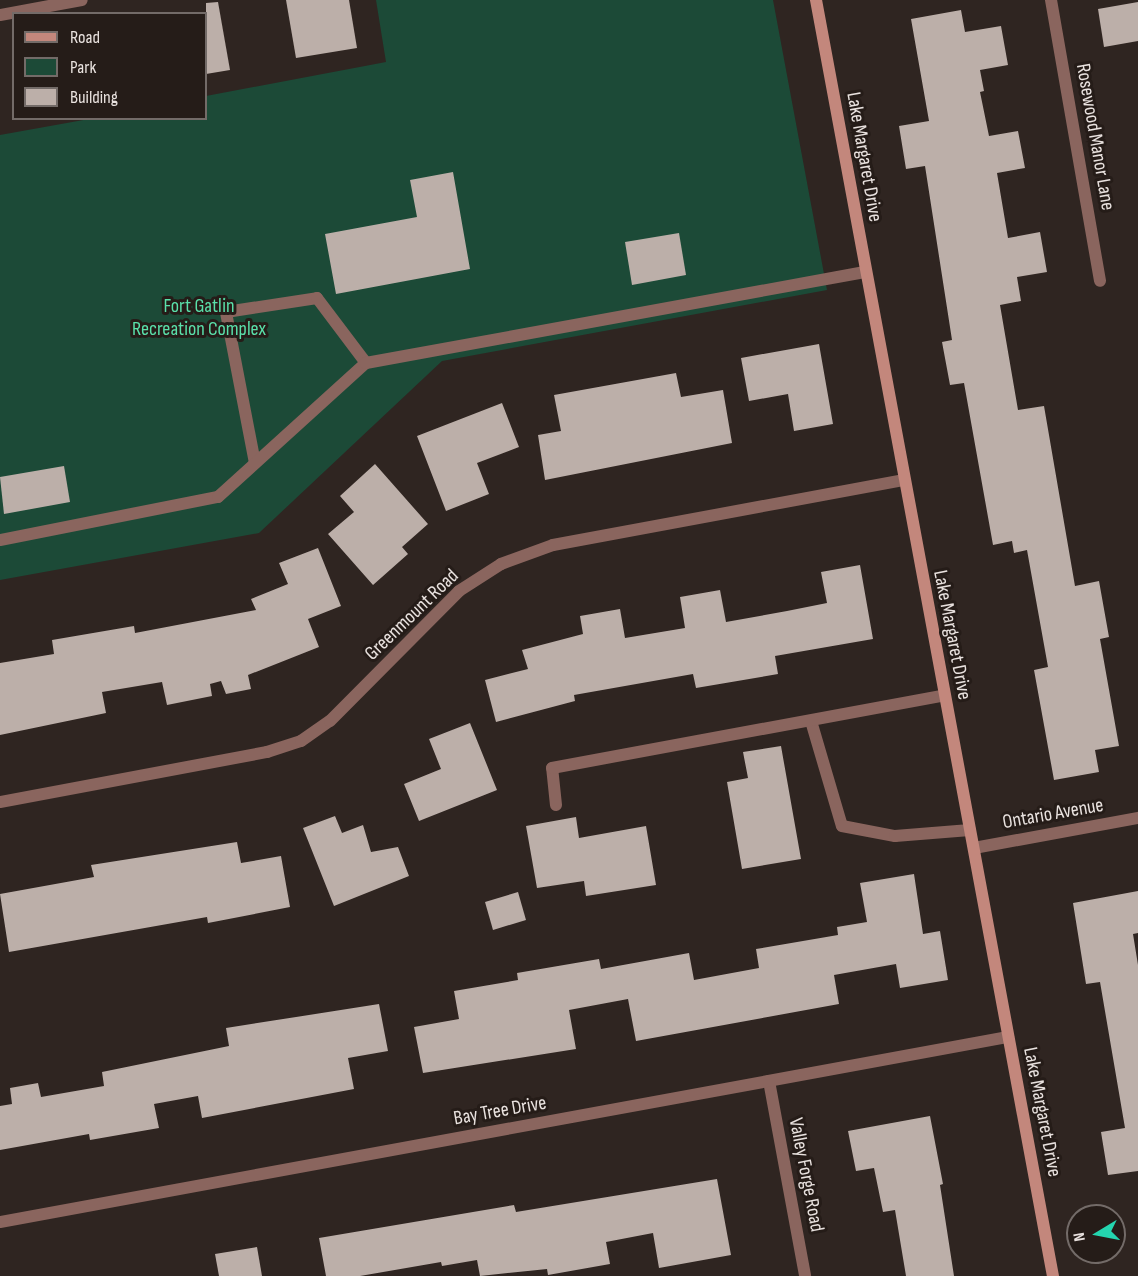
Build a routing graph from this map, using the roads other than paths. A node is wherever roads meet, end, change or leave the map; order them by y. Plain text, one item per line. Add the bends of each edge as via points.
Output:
1 (82, 0) edge
2 (816, 0) edge
3 (1051, 0) edge
4 (16, 12) edge
5 (865, 272) junction
6 (1100, 281) dead end
7 (366, 363) junction
8 (255, 463) junction
9 (903, 480) junction
10 (0, 540) edge
11 (944, 695) junction
12 (811, 721) junction
13 (0, 802) edge
14 (556, 805) dead end
15 (1138, 818) edge
16 (970, 830) junction
17 (974, 848) junction
18 (1008, 1037) junction
19 (769, 1081) junction
20 (0, 1222) edge
21 (805, 1276) edge
22 (1053, 1276) edge

1 - 4 street
2 - 5 street, Lake Margaret Drive
3 - 6 street, Rosewood Manor Lane
5 - 7 street
5 - 9 street, Lake Margaret Drive
7 - 8 street
7 - 8 street via 317,298 226,312
8 - 10 street via 218,497
9 - 11 street, Lake Margaret Drive
9 - 13 street, Greenmount Road via 553,545 501,564 459,591 330,721 301,741 267,752
11 - 12 street
11 - 16 street, Lake Margaret Drive
12 - 14 street via 552,768
12 - 16 street via 842,826 895,836
15 - 17 street, Ontario Avenue
16 - 17 street, Lake Margaret Drive
17 - 18 street, Lake Margaret Drive
18 - 19 street, Bay Tree Drive
18 - 22 street, Lake Margaret Drive
19 - 20 street, Bay Tree Drive
19 - 21 street, Valley Forge Road

